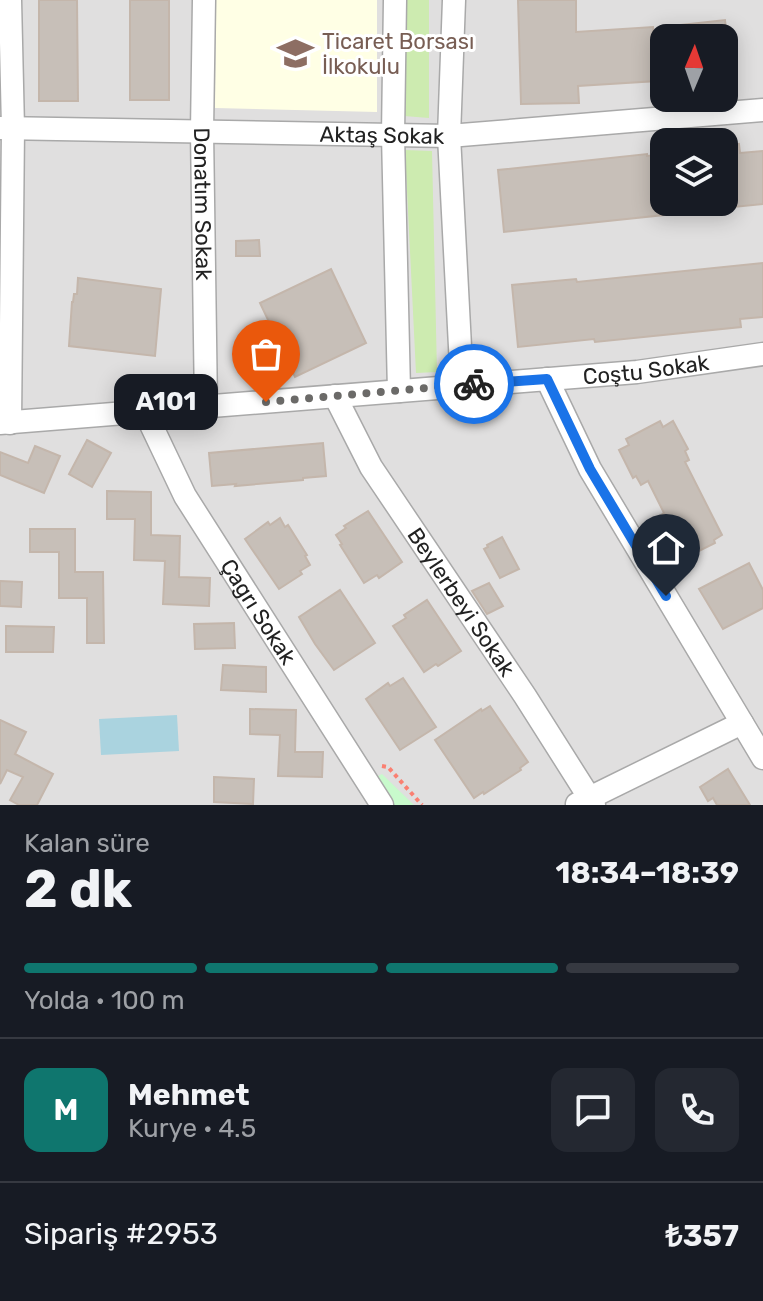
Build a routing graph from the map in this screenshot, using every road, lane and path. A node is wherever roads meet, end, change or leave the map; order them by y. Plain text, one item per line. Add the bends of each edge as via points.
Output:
1 (10, 0) edge
2 (204, 0) edge
3 (395, 0) edge
4 (454, 0) edge
5 (763, 110) edge
6 (6, 128) edge
7 (202, 131) junction
8 (393, 135) junction
9 (449, 136) junction
10 (760, 361) edge
11 (547, 379) junction
12 (462, 385) junction
13 (399, 391) junction
14 (335, 396) junction
15 (206, 407) junction
16 (145, 412) junction
17 (5, 423) edge
18 (742, 723) junction
19 (763, 758) edge
20 (587, 802) edge
21 (382, 805) edge

1 - 6 street
2 - 7 street, Donatım Sokak
3 - 8 street
4 - 9 street
5 - 9 street, Aktaş Sokak
6 - 7 street, Aktaş Sokak
6 - 17 street
7 - 8 street, Aktaş Sokak
7 - 15 street, Donatım Sokak
8 - 9 street, Aktaş Sokak
8 - 13 street
9 - 12 street
10 - 11 street, Coştu Sokak
11 - 12 street, Coştu Sokak
11 - 18 street via 590,469
12 - 13 street, Coştu Sokak
13 - 14 street, Coştu Sokak
14 - 15 street, Coştu Sokak
14 - 20 street, Beylerbeyi Sokak via 371,467 525,696
15 - 16 street, Coştu Sokak
16 - 17 street, Coştu Sokak
16 - 21 street, Çagrı Sokak via 185,496
18 - 19 street
18 - 20 street

